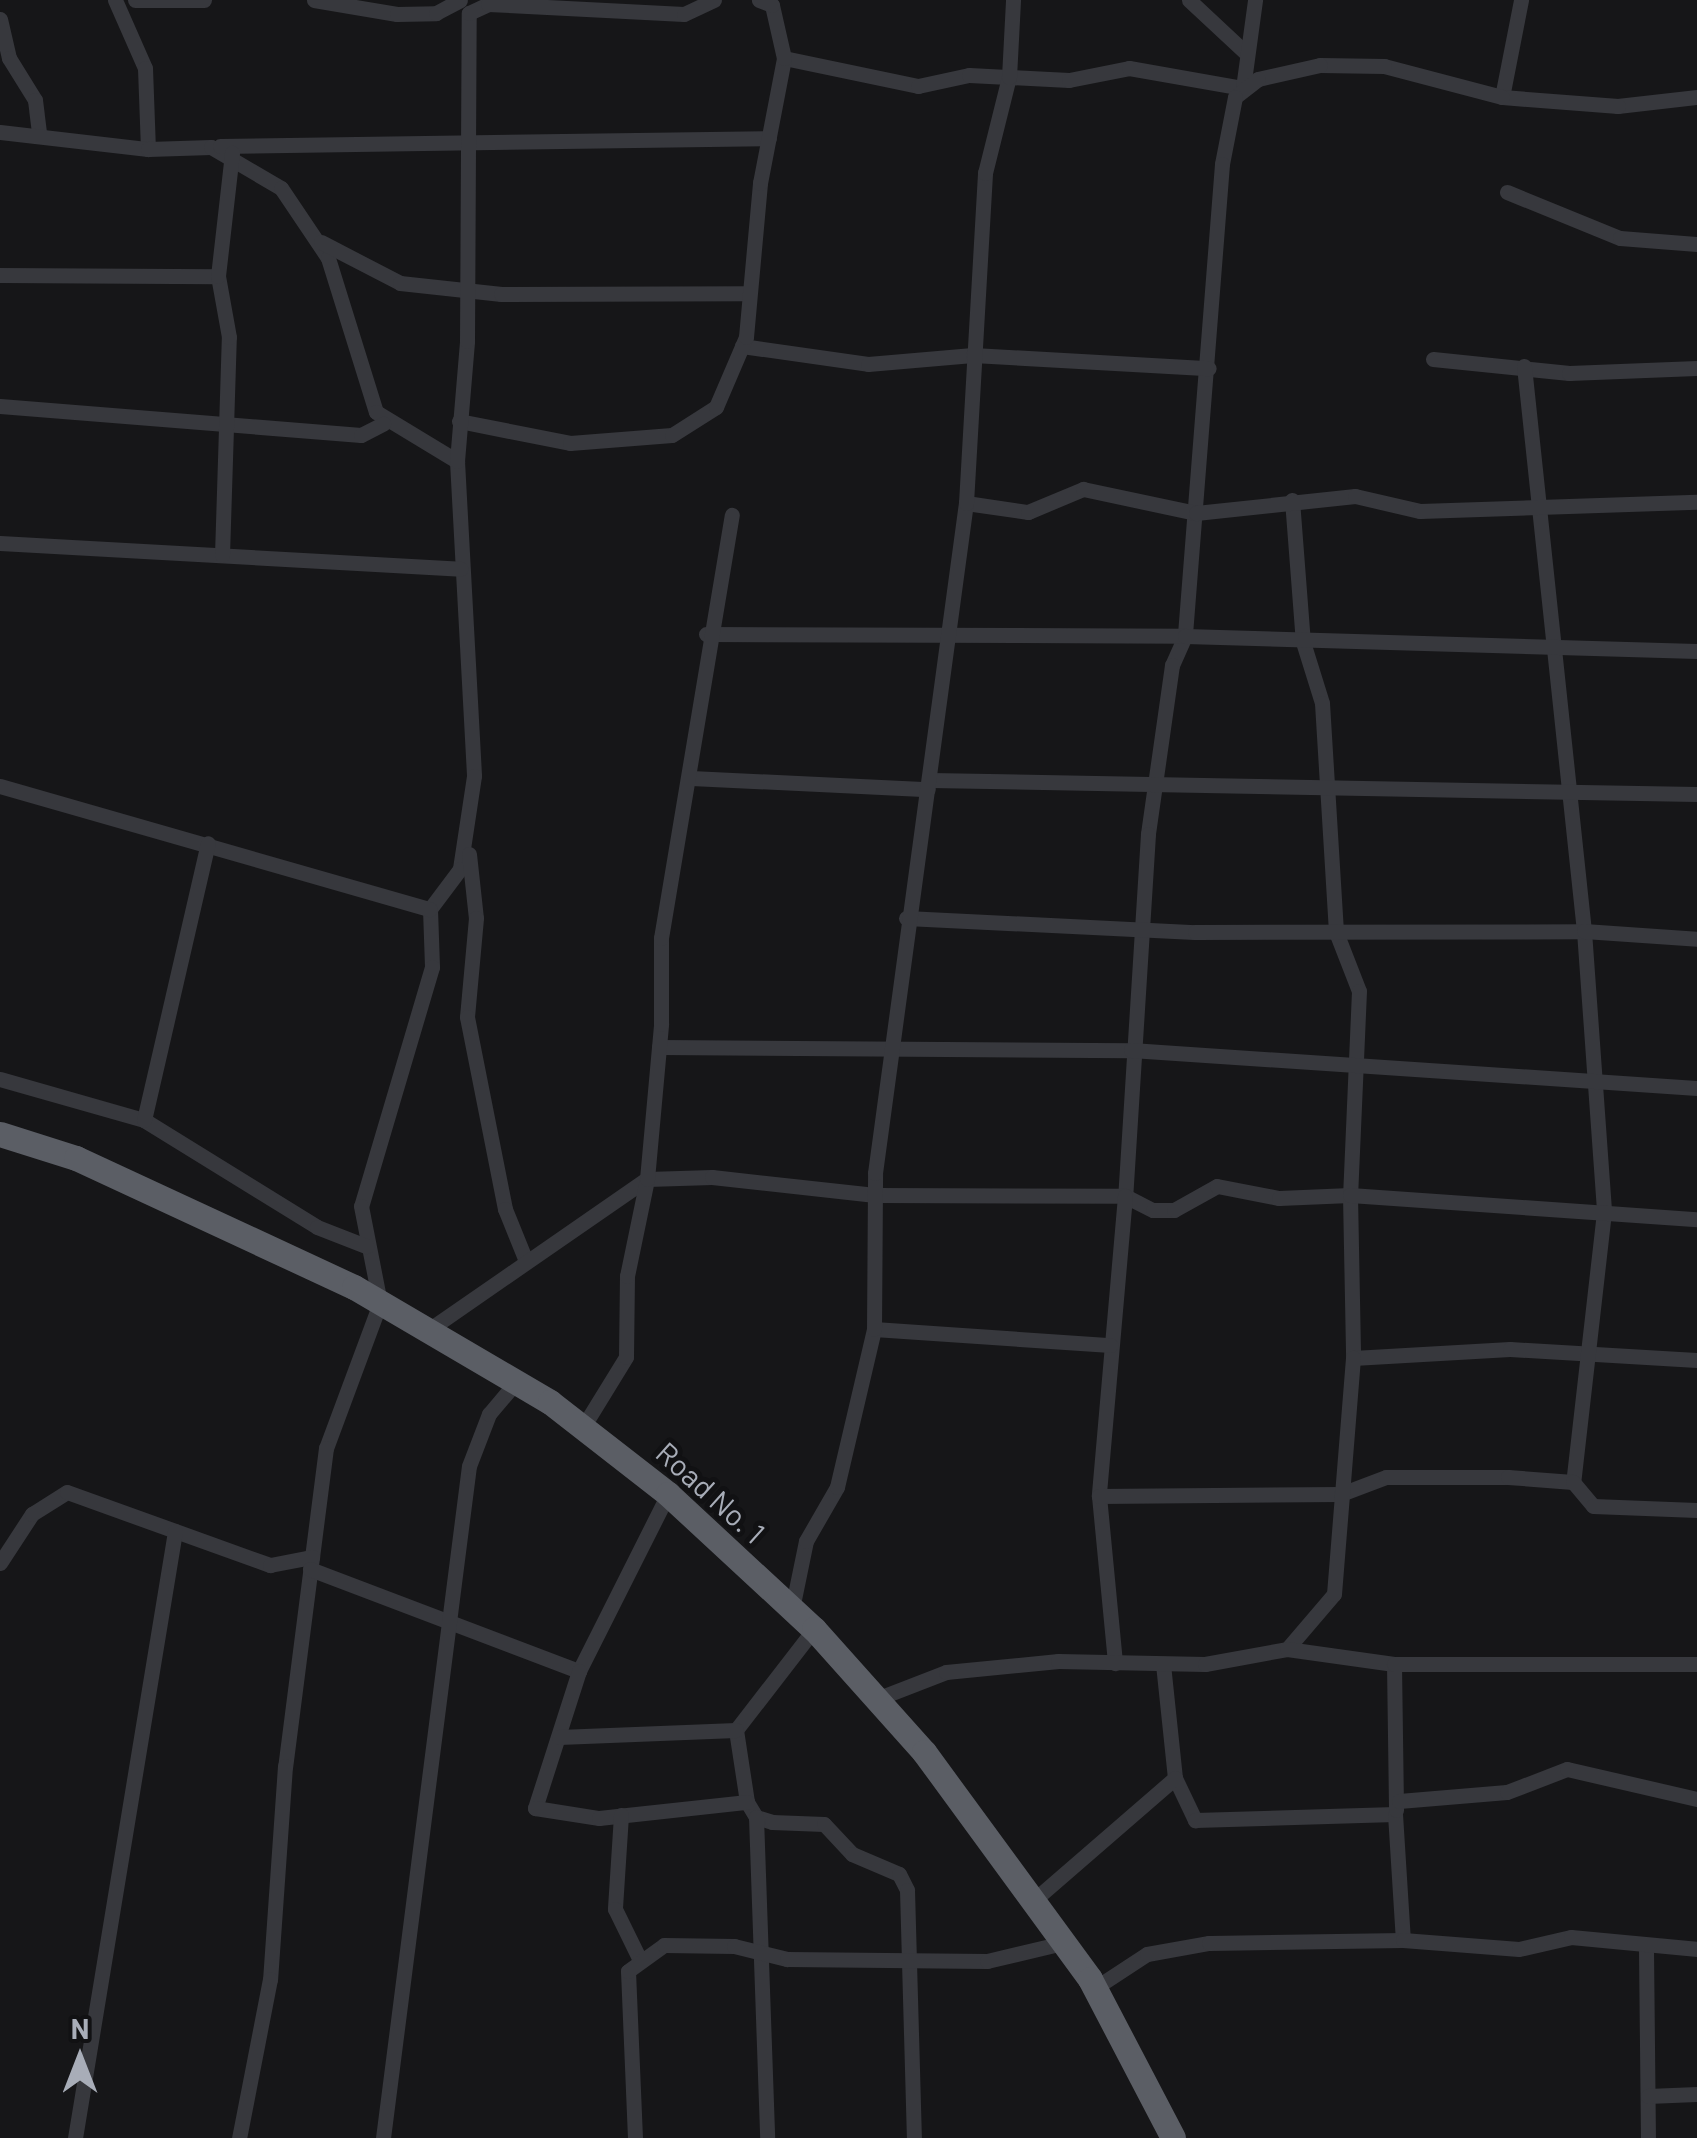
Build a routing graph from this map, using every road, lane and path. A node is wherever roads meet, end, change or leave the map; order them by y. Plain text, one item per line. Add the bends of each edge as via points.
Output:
1 (115, 0) edge
2 (136, 0) edge
3 (204, 0) edge
4 (714, 0) edge
5 (759, 0) edge
6 (1013, 0) edge
7 (1189, 0) edge
8 (1255, 0) edge
9 (1521, 0) edge
10 (322, 1) edge
11 (466, 4) edge
12 (0, 19) edge
13 (1247, 54) junction
14 (784, 58) junction
15 (1009, 77) junction
16 (1242, 88) junction
17 (1502, 97) junction
18 (1697, 97) edge
19 (0, 132) edge
20 (39, 133) junction
21 (769, 138) junction
22 (470, 143) junction
23 (211, 146) junction
24 (148, 148) junction
25 (232, 153) junction
26 (1507, 192) dead end
27 (321, 242) junction
28 (1697, 244) edge
29 (0, 275) edge
30 (218, 276) junction
31 (467, 290) junction
32 (749, 293) junction
33 (742, 346) junction
34 (973, 354) junction
35 (1433, 359) dead end
36 (1524, 366) junction
37 (1209, 368) junction
38 (1697, 368) edge
39 (0, 406) edge
40 (229, 420) junction
41 (459, 421) junction
42 (384, 424) junction
43 (457, 461) junction
44 (1292, 500) junction
45 (1697, 502) edge
46 (966, 503) junction
47 (1534, 504) junction
48 (1196, 513) junction
49 (732, 515) dead end
50 (0, 542) edge
51 (222, 555) junction
52 (460, 570) junction
53 (706, 634) junction
54 (946, 636) junction
55 (1185, 636) junction
56 (1302, 642) junction
57 (1553, 650) junction
58 (1697, 651) edge
59 (691, 778) junction
60 (1160, 784) junction
61 (1328, 784) junction
62 (929, 785) junction
63 (0, 786) edge
64 (1567, 786) junction
65 (1697, 794) edge
66 (465, 826) junction
67 (208, 843) junction
68 (430, 909) junction
69 (906, 918) junction
70 (1144, 928) junction
71 (1584, 931) junction
72 (1336, 932) junction
73 (1697, 939) edge
74 (658, 1048) junction
75 (1132, 1050) junction
76 (890, 1052) junction
77 (1354, 1070) junction
78 (0, 1078) edge
79 (1595, 1086) junction
80 (1697, 1088) edge
81 (144, 1120) junction
82 (0, 1134) edge
83 (647, 1180) junction
84 (1350, 1194) junction
85 (874, 1195) junction
86 (1125, 1196) junction
87 (1604, 1212) junction
88 (1697, 1219) edge
89 (366, 1246) junction
90 (526, 1260) junction
91 (380, 1303) junction
92 (430, 1329) junction
93 (874, 1329) junction
94 (1110, 1345) junction
95 (1587, 1352) junction
96 (1353, 1358) junction
97 (1697, 1360) edge
98 (516, 1382) junction
99 (583, 1426) junction
100 (1573, 1482) junction
101 (668, 1494) junction
102 (1341, 1494) junction
103 (1099, 1496) junction
104 (1697, 1510) edge
105 (175, 1531) junction
106 (0, 1563) edge
107 (311, 1563) junction
108 (792, 1609) junction
109 (453, 1629) junction
110 (814, 1629) junction
111 (1287, 1649) junction
112 (1115, 1663) junction
113 (1164, 1664) junction
114 (1394, 1664) junction
115 (1697, 1664) edge
116 (579, 1671) junction
117 (879, 1698) junction
118 (736, 1730) junction
119 (559, 1738) junction
120 (1175, 1778) junction
121 (1697, 1799) edge
122 (747, 1802) junction
123 (1397, 1808) junction
124 (621, 1815) junction
125 (756, 1817) junction
126 (1033, 1901) junction
127 (1403, 1940) junction
128 (1064, 1943) junction
129 (1697, 1949) edge
130 (1646, 1950) junction
131 (755, 1953) junction
132 (639, 1958) junction
133 (904, 1958) junction
134 (1094, 1988) junction
135 (1697, 2094) edge
136 (1648, 2096) junction
137 (74, 2138) edge
138 (239, 2138) edge
139 (383, 2138) edge
140 (635, 2138) edge
141 (767, 2138) edge
142 (914, 2138) edge
143 (1172, 2138) edge
144 (1648, 2138) edge

1 - 24 street via 145,68
2 - 3 street
4 - 11 street via 684,14
5 - 14 street via 772,5
6 - 15 street
7 - 13 street
8 - 13 street
9 - 17 street
10 - 11 street via 396,14
11 - 22 street
12 - 20 street via 9,58 35,100
13 - 16 street
14 - 15 street via 918,86
14 - 21 street
15 - 16 street via 1070,80 1129,68
15 - 34 street via 985,173
16 - 17 street via 1291,68 1384,66
16 - 37 street via 1222,164
17 - 18 street via 1618,106
19 - 20 street
20 - 24 street
21 - 22 street
21 - 32 street
22 - 23 street
22 - 31 street
23 - 24 street
23 - 25 street
25 - 27 street via 281,188
25 - 30 street
26 - 28 street via 1620,238
27 - 31 street via 400,283
27 - 42 street via 352,318 367,396
29 - 30 street
30 - 40 street via 229,337
31 - 32 street
31 - 41 street
32 - 33 street
33 - 34 street via 868,364
33 - 41 street via 716,407 672,435 570,443
34 - 37 street
34 - 46 street
35 - 36 street
36 - 38 street via 1603,374
36 - 47 street
37 - 48 street
39 - 40 street
40 - 42 street via 361,435
40 - 51 street
41 - 43 street
42 - 43 street
43 - 52 street
44 - 47 street via 1355,496 1420,512
44 - 48 street
44 - 56 street
45 - 47 street
46 - 48 street via 1028,512 1095,489
46 - 54 street
47 - 57 street
48 - 55 street
49 - 53 street
50 - 51 street
51 - 52 street
52 - 66 street via 476,722
53 - 54 street
53 - 59 street
54 - 55 street
54 - 62 street
55 - 56 street
55 - 60 street via 1172,665
56 - 57 street
56 - 61 street via 1322,703
57 - 58 street
57 - 64 street
59 - 62 street
59 - 74 street via 661,938
60 - 61 street
60 - 62 street
60 - 70 street via 1148,834
61 - 64 street
61 - 72 street
62 - 69 street
63 - 67 street
64 - 65 street
64 - 71 street
66 - 68 street via 460,869
66 - 90 street via 476,918 468,1017 506,1209
67 - 68 street
67 - 81 street
68 - 89 street via 432,967 360,1206
69 - 70 street
69 - 76 street
70 - 72 street
70 - 75 street
71 - 72 street
71 - 73 street
71 - 79 street
72 - 77 street via 1359,991
74 - 76 street
74 - 83 street
75 - 76 street
75 - 77 street
75 - 86 street
76 - 85 street
77 - 79 street
77 - 84 street
78 - 81 street
79 - 80 street
79 - 87 street
81 - 89 street via 317,1227
82 - 91 highway, Road No. 1 via 76,1158 226,1224
83 - 85 street via 712,1177
83 - 90 street
83 - 99 street via 626,1276 626,1356
84 - 86 street via 1280,1198 1217,1186 1174,1210 1153,1210
84 - 87 street
84 - 96 street
85 - 86 street
85 - 93 street
86 - 94 street
87 - 88 street
87 - 95 street
89 - 91 street
90 - 92 street
91 - 92 highway, Road No. 1
91 - 107 street via 326,1448
92 - 98 highway, Road No. 1
93 - 94 street
93 - 108 street via 837,1487 806,1541
94 - 103 street
95 - 96 street
95 - 97 street
95 - 100 street
96 - 102 street
98 - 99 highway, Road No. 1
98 - 109 street via 490,1414 469,1466
99 - 101 highway, Road No. 1
100 - 102 street via 1399,1476
100 - 104 street via 1593,1506
101 - 108 highway, Road No. 1
101 - 116 street
102 - 103 street
102 - 111 street via 1334,1594
103 - 112 street
105 - 106 street via 66,1492 32,1514
105 - 107 street via 270,1565
105 - 137 street
107 - 109 street
107 - 138 street via 270,1980
108 - 110 highway, Road No. 1
109 - 116 street
109 - 139 street via 442,1665
110 - 117 highway, Road No. 1
110 - 118 street
111 - 113 street
111 - 114 street
112 - 113 street
112 - 117 street via 946,1672
113 - 120 street
114 - 115 street
114 - 123 street
116 - 119 street
117 - 126 highway, Road No. 1
118 - 119 street
118 - 122 street
119 - 124 street via 535,1808 564,1816
120 - 123 street via 1196,1820 1214,1824
120 - 126 street
121 - 123 street via 1567,1769 1507,1792
122 - 124 street
122 - 125 street
123 - 127 street
124 - 132 street via 614,1909
125 - 131 street
125 - 133 street via 824,1824 852,1854 899,1874 910,1916
126 - 128 highway, Road No. 1
127 - 130 street via 1519,1949 1584,1938
127 - 134 street via 1209,1944 1147,1954
128 - 133 street via 987,1961
128 - 134 highway, Road No. 1
129 - 130 street
130 - 136 street
131 - 132 street via 664,1945
131 - 133 street
131 - 141 street
132 - 140 street via 624,1998
133 - 142 street
134 - 143 highway, Road No. 1
135 - 136 street
136 - 144 street

